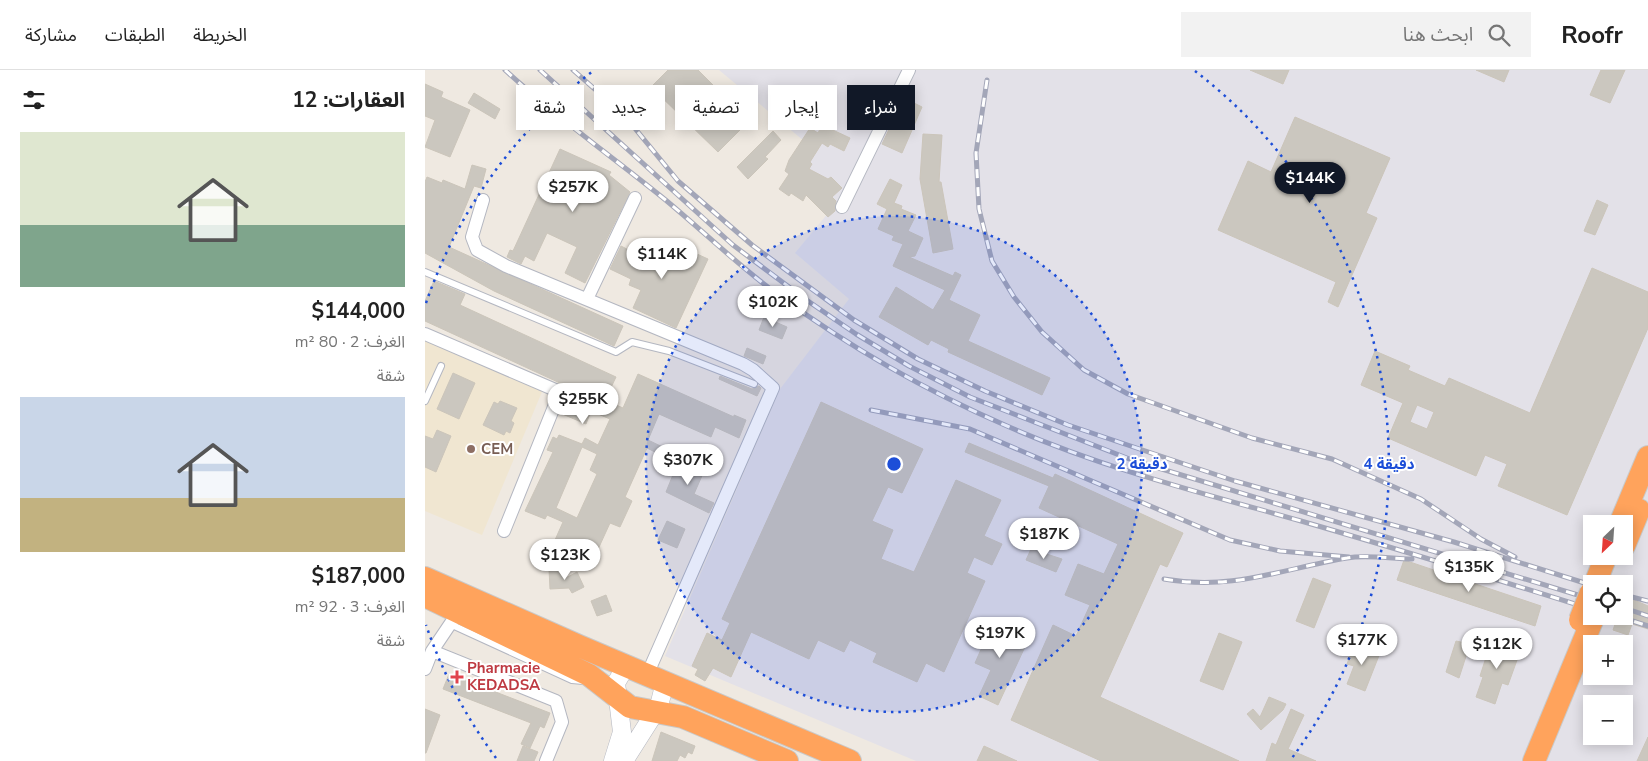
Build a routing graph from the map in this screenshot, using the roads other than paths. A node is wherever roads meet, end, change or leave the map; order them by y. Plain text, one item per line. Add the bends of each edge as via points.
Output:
1 (909, 70) edge
2 (635, 198) dead end
3 (483, 200) dead end
4 (842, 207) dead end
5 (425, 272) edge
6 (587, 299) junction
7 (425, 334) edge
8 (441, 366) dead end
9 (754, 384) dead end
10 (425, 401) edge
11 (1648, 457) edge
12 (1648, 488) edge
13 (1624, 515) edge
14 (1633, 524) edge
15 (505, 531) dead end
16 (425, 578) edge
17 (425, 596) edge
18 (458, 611) junction
19 (1587, 625) edge
20 (432, 651) junction
21 (599, 655) junction
22 (626, 666) junction
23 (425, 669) edge
24 (589, 675) junction
25 (656, 679) junction
26 (617, 698) junction
27 (655, 712) junction
28 (1530, 755) edge
29 (623, 759) edge
30 (546, 761) edge
31 (787, 761) edge
32 (850, 761) edge

1 - 4 street
2 - 6 street
3 - 6 street via 472,237 477,250 506,266
5 - 9 lane via 616,352 632,342 669,351
6 - 25 street via 743,364 773,388
7 - 15 street via 561,392
8 - 10 lane
11 - 13 highway
12 - 14 highway
16 - 18 highway
17 - 18 highway
18 - 20 street
18 - 21 highway
18 - 24 highway
19 - 28 highway
20 - 23 street
20 - 30 street via 556,701 562,722
21 - 22 highway
21 - 24 highway
22 - 25 highway
22 - 26 street via 616,683
24 - 26 highway
25 - 27 street via 663,695
25 - 32 highway
26 - 27 highway via 630,707
26 - 29 street
27 - 29 street
27 - 31 highway via 683,717

